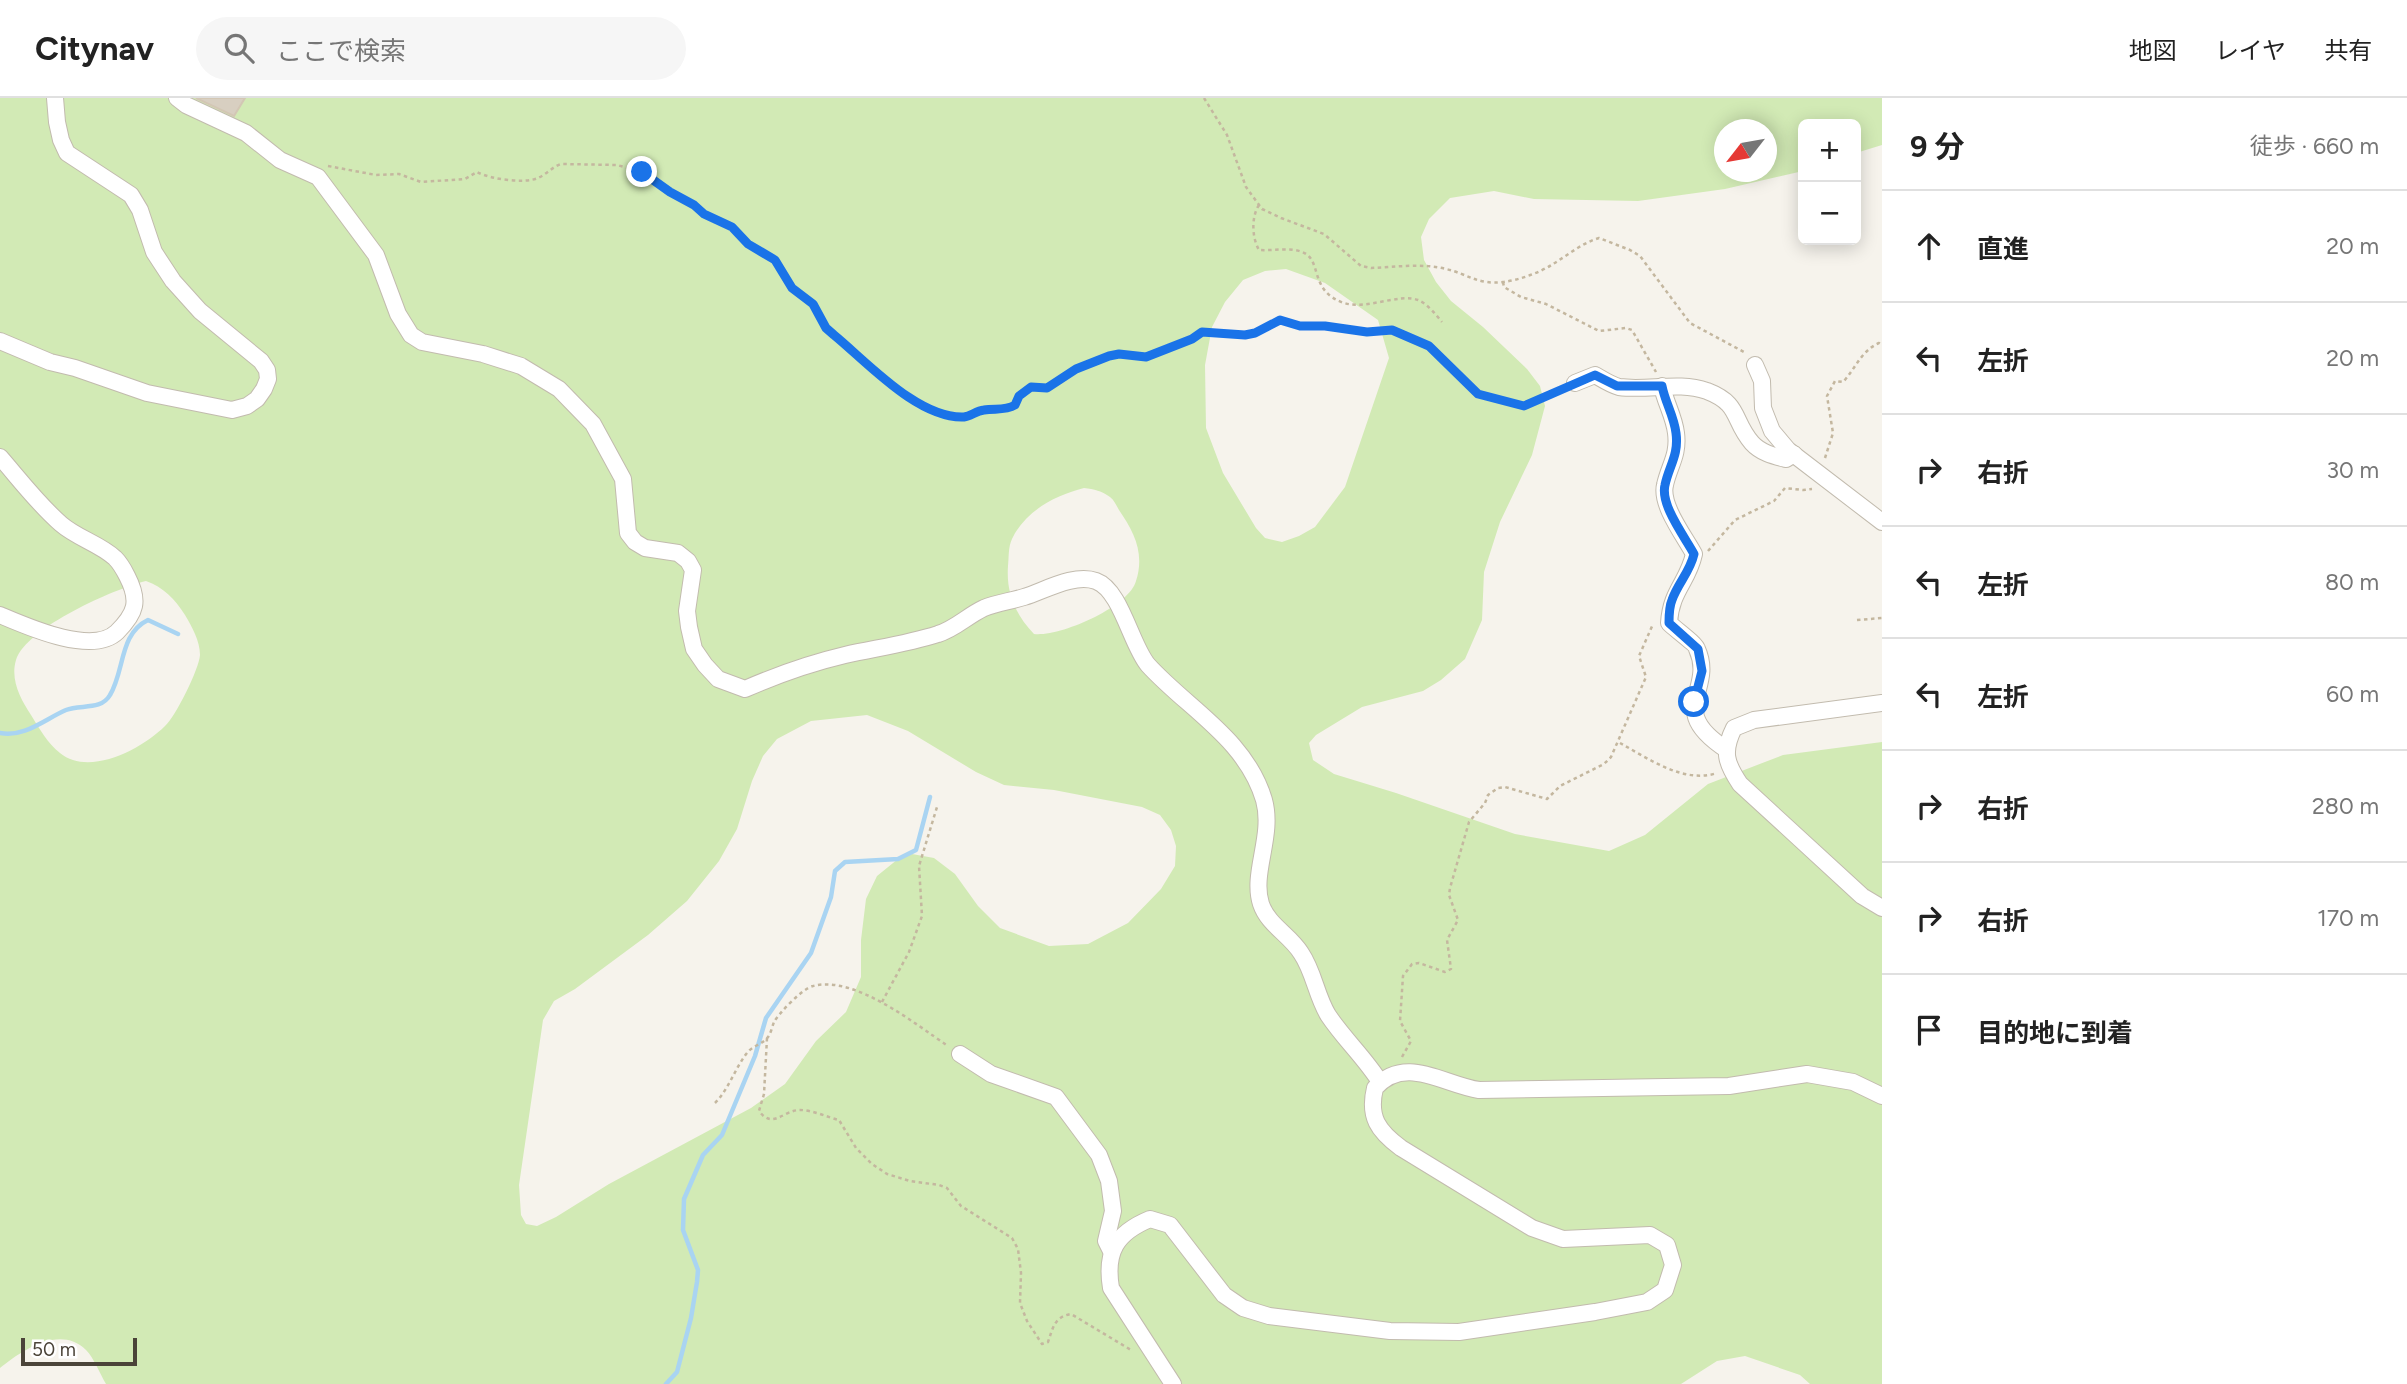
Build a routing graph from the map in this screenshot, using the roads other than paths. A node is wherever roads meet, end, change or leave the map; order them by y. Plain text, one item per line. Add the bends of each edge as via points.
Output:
1 (55, 98) edge
2 (177, 98) edge
3 (0, 341) edge
4 (1755, 366) road end
5 (1575, 383) road end
6 (1662, 386) junction
7 (1794, 454) junction
8 (0, 457) edge
9 (1882, 523) edge
10 (0, 615) edge
11 (1882, 703) edge
12 (1727, 750) junction
13 (1882, 908) edge
14 (960, 1054) road end
15 (1380, 1082) junction
16 (1882, 1096) edge
17 (1111, 1251) junction
18 (1173, 1384) edge

1 - 3 street via 67,153 131,195 154,252 173,281 200,311 261,361 268,379 257,399 247,406 219,409 147,393
2 - 15 street via 246,133 280,160 318,177 376,255 411,335 422,342 521,366 559,389 593,424 624,479 628,533 645,548 678,553 693,570 688,627 694,649 718,679 745,689 801,667 941,634 984,608 1068,582 1084,579 1104,585 1146,663 1246,762 1267,818 1258,887 1261,906 1300,950 1329,1016
4 - 7 street via 1772,432
5 - 6 street via 1595,375 1617,386
6 - 7 street via 1684,386 1722,398 1753,444 1786,459
6 - 12 street via 1676,432 1675,459 1664,492 1694,554 1671,601 1669,623 1698,649 1702,671 1694,702 1696,715 1702,729
7 - 9 street
8 - 10 street via 63,526 115,558 135,595 135,610 114,635 104,639 51,635
11 - 12 street via 1754,720 1734,728
12 - 13 street via 1728,764 1740,784 1862,896
14 - 17 street via 991,1074 1056,1097 1099,1155 1109,1181 1113,1211 1106,1241
15 - 16 street via 1411,1071 1479,1090 1729,1086 1807,1074 1853,1082
15 - 17 street via 1371,1102 1383,1135 1532,1228 1563,1239 1650,1235 1667,1245 1673,1265 1665,1290 1647,1302 1595,1312 1459,1332 1390,1331 1269,1316 1243,1308 1224,1295 1170,1225 1150,1219 1125,1231
17 - 18 street via 1111,1287

